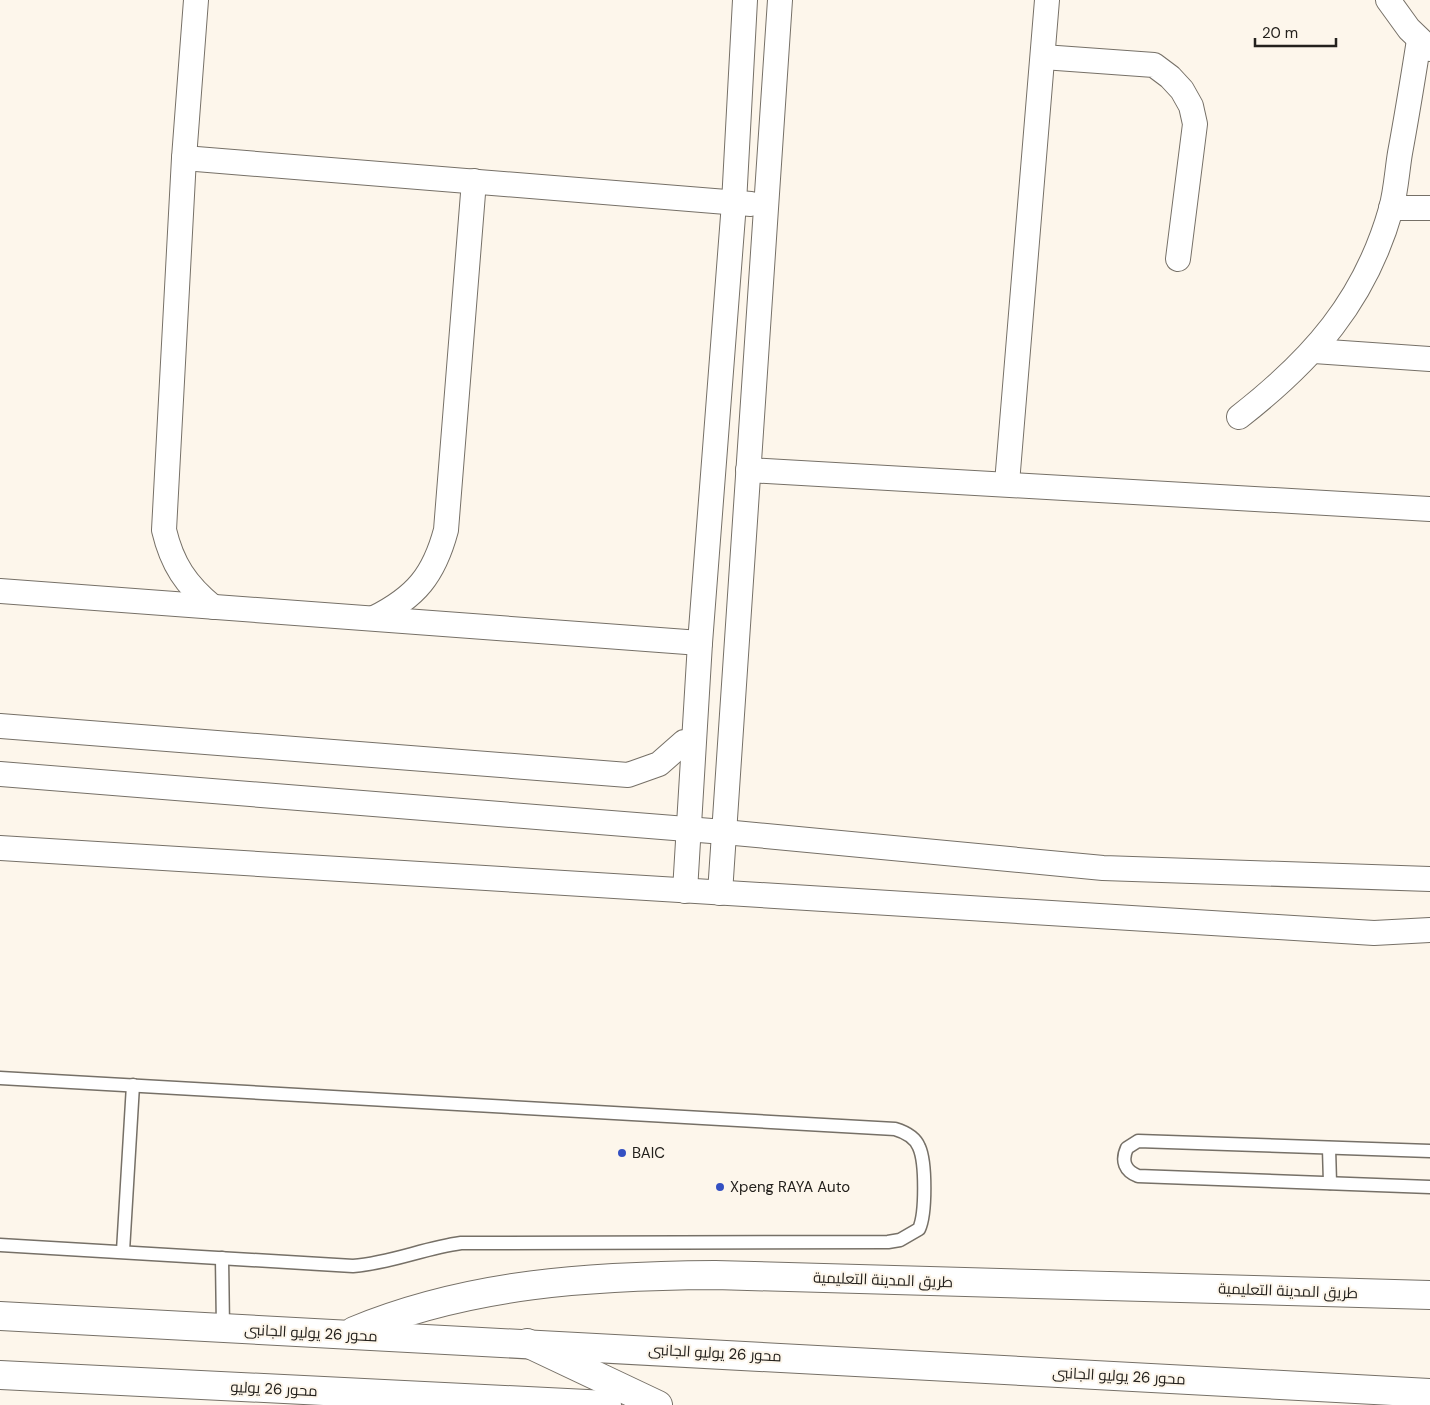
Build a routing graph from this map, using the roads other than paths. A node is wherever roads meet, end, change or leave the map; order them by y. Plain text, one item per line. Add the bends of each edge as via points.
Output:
1 (196, 0) edge
2 (744, 0) edge
3 (780, 0) edge
4 (1047, 0) edge
5 (1399, 5) edge
6 (1425, 45) edge
7 (1043, 57) junction
8 (184, 158) junction
9 (736, 170) junction
10 (768, 172) junction
11 (474, 182) junction
12 (734, 203) junction
13 (766, 205) junction
14 (1391, 208) junction
15 (1430, 208) edge
16 (1178, 259) dead end
17 (1314, 351) junction
18 (1430, 359) edge
19 (1239, 417) dead end
20 (748, 470) junction
21 (1007, 483) junction
22 (1430, 509) edge
23 (0, 591) edge
24 (212, 607) junction
25 (374, 618) junction
26 (700, 643) junction
27 (0, 726) edge
28 (693, 743) junction
29 (0, 774) edge
30 (688, 830) junction
31 (724, 832) junction
32 (0, 848) edge
33 (1430, 878) edge
34 (685, 891) junction
35 (720, 893) junction
36 (1430, 930) edge
37 (0, 1078) edge
38 (133, 1085) junction
39 (1329, 1148) junction
40 (1430, 1151) edge
41 (1330, 1184) junction
42 (1430, 1187) edge
43 (0, 1245) edge
44 (123, 1251) junction
45 (222, 1258) junction
46 (1430, 1295) edge
47 (0, 1316) edge
48 (223, 1328) junction
49 (344, 1335) junction
50 (527, 1343) junction
51 (0, 1376) edge
52 (1430, 1393) edge
53 (607, 1405) edge
54 (658, 1405) edge

1 - 8 street
2 - 9 street
3 - 10 street
4 - 7 street
5 - 6 street
6 - 14 street
7 - 16 street via 1154,65 1182,90 1191,106 1195,124
7 - 21 street
8 - 11 street
8 - 24 street via 164,530 169,553 180,574
9 - 10 street
9 - 12 street
10 - 13 street
11 - 12 street
11 - 25 street via 446,530 429,574 414,593
12 - 13 street
12 - 26 street
13 - 20 street
14 - 15 street
14 - 17 street via 1368,269 1339,319
17 - 18 street
17 - 19 street
20 - 21 street
20 - 31 street
21 - 22 street
23 - 24 street
24 - 25 street
25 - 26 street
26 - 28 street
27 - 28 street via 628,774 659,764 684,742
28 - 30 street
29 - 30 street
30 - 31 street
30 - 34 street
31 - 33 street via 1103,868
31 - 35 street
32 - 34 street
34 - 35 street
35 - 36 street via 1374,933
37 - 38 lane
38 - 44 lane
38 - 45 lane via 895,1129 915,1140 921,1155 923,1220 919,1229 910,1235 888,1242 461,1243 440,1246 390,1262 353,1266
39 - 40 lane
39 - 41 lane
39 - 41 lane via 1138,1141 1127,1148 1124,1162 1126,1168 1138,1176
41 - 42 lane
43 - 44 lane
44 - 45 lane
45 - 48 lane
46 - 49 main road, طريق المدينة التعليمية via 715,1275 634,1277 536,1284 465,1295 419,1307
47 - 48 main road, محور 26 يوليو الجانبى
48 - 49 main road, محور 26 يوليو الجانبى
49 - 50 main road, محور 26 يوليو الجانبى
50 - 52 main road, محور 26 يوليو الجانبى
50 - 54 main road
51 - 53 main road, محور 26 يوليو

